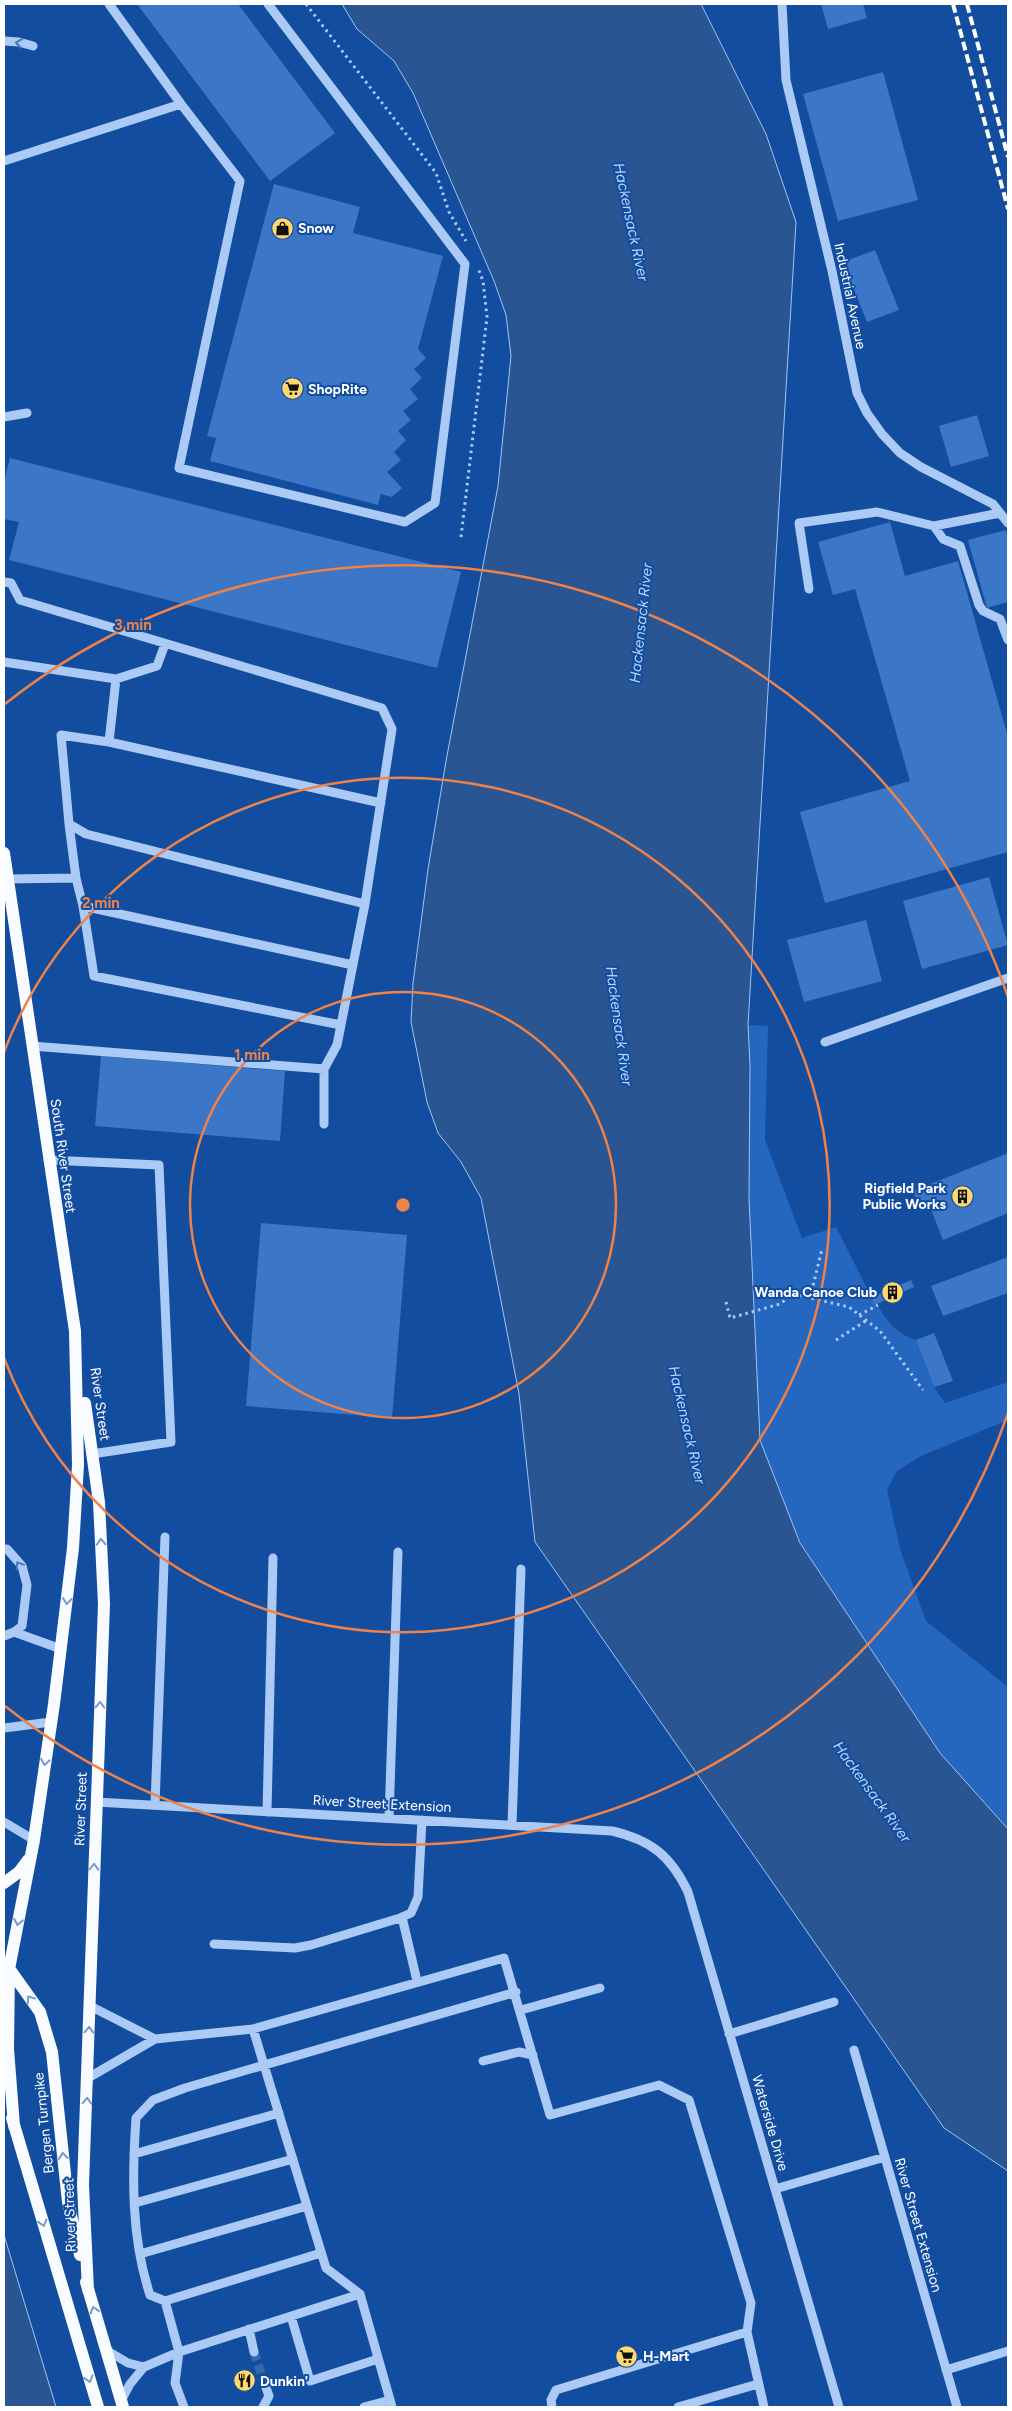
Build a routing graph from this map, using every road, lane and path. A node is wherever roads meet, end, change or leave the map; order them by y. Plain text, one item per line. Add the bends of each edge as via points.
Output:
1 (109, 4) edge
2 (268, 4) edge
3 (306, 4) edge
4 (782, 4) edge
5 (4, 41) edge
6 (33, 46) dead end
7 (181, 104) junction
8 (4, 161) edge
9 (467, 243) dead end
10 (476, 261) dead end
11 (27, 413) dead end
12 (4, 417) edge
13 (1000, 513) junction
14 (1008, 523) edge
15 (934, 526) junction
16 (461, 537) dead end
17 (4, 582) edge
18 (809, 589) dead end
19 (1008, 640) edge
20 (165, 644) junction
21 (4, 662) edge
22 (116, 679) junction
23 (109, 742) junction
24 (381, 803) junction
25 (69, 824) junction
26 (4, 853) edge
27 (76, 878) junction
28 (8, 879) junction
29 (364, 904) junction
30 (83, 906) junction
31 (353, 965) junction
32 (1008, 978) edge
33 (341, 1025) junction
34 (825, 1042) dead end
35 (32, 1046) junction
36 (324, 1069) junction
37 (324, 1124) dead end
38 (48, 1160) junction
39 (822, 1249) dead end
40 (810, 1298) junction
41 (726, 1302) dead end
42 (878, 1305) dead end
43 (859, 1315) junction
44 (867, 1320) junction
45 (74, 1331) junction
46 (836, 1340) dead end
47 (923, 1390) dead end
48 (92, 1454) junction
49 (165, 1537) dead end
50 (4, 1549) edge
51 (398, 1552) dead end
52 (273, 1558) dead end
53 (521, 1569) dead end
54 (14, 1632) junction
55 (4, 1636) edge
56 (61, 1649) junction
57 (51, 1722) junction
58 (4, 1728) edge
59 (96, 1802) junction
60 (155, 1806) junction
61 (267, 1812) junction
62 (390, 1818) junction
63 (422, 1820) junction
64 (4, 1822) edge
65 (512, 1825) junction
66 (34, 1840) junction
67 (662, 1853) joint
68 (31, 1856) junction
69 (4, 1883) edge
70 (402, 1917) junction
71 (214, 1944) dead end
72 (6, 1965) edge
73 (417, 1981) junction
74 (600, 1988) dead end
75 (516, 1992) junction
76 (834, 2002) dead end
77 (90, 2006) junction
78 (521, 2010) junction
79 (253, 2029) junction
80 (729, 2034) junction
81 (155, 2039) junction
82 (854, 2050) dead end
83 (533, 2055) junction
84 (483, 2062) dead end
85 (264, 2065) junction
86 (88, 2078) junction
87 (4, 2087) edge
88 (279, 2113) junction
89 (14, 2126) junction
90 (134, 2154) junction
91 (885, 2157) junction
92 (293, 2159) junction
93 (775, 2190) junction
94 (135, 2203) junction
95 (307, 2206) junction
96 (321, 2253) junction
97 (140, 2254) junction
98 (88, 2290) junction
99 (360, 2294) junction
100 (165, 2302) junction
101 (290, 2316) junction
102 (249, 2329) junction
103 (747, 2332) junction
104 (106, 2350) junction
105 (1008, 2351) edge
106 (179, 2352) junction
107 (254, 2352) tunnel mouth
108 (378, 2359) junction
109 (144, 2367) junction
110 (946, 2370) junction
111 (264, 2382) tunnel mouth
112 (758, 2384) junction
113 (391, 2403) edge
114 (122, 2404) edge
115 (98, 2407) edge
116 (184, 2407) edge
117 (263, 2407) edge
118 (364, 2407) edge
119 (552, 2407) edge
120 (678, 2407) edge
121 (764, 2407) edge
122 (839, 2407) edge
123 (957, 2407) edge

1 - 7 street
2 - 7 street via 465,264 435,503 405,522 179,468 240,181
3 - 9 path via 436,173 449,212
4 - 13 street, Industrial Avenue via 786,80 832,271 857,393 882,434 900,453 993,504
6 -> 5 street
7 - 8 street
10 - 16 path via 483,281 487,317
11 - 12 street
13 - 14 street, Industrial Avenue
13 - 15 street
15 - 18 street via 877,512 799,523
15 - 19 street via 943,539 960,546 979,605 983,611 1000,619
17 - 20 street via 11,583 20,600
20 - 22 street via 157,666
20 - 24 street via 382,708 392,729
21 - 22 street
22 - 23 street
23 - 24 street
23 - 25 street via 61,735
24 - 29 street
25 - 27 street
25 - 29 street via 86,834
26 - 28 main road, South River Street
27 - 28 street
27 - 30 street
28 - 35 main road, South River Street
29 - 31 street
30 - 31 street
30 - 33 street via 94,976
31 - 33 street
32 - 34 street
33 - 36 street via 337,1045
35 - 36 street
35 - 38 main road, South River Street
36 - 37 street
38 - 45 main road, South River Street
38 - 48 street via 159,1166 171,1442
39 - 40 path
40 - 41 path via 793,1294 780,1304 730,1318
40 - 43 path via 849,1307
42 - 43 path
43 - 44 path
44 - 46 path
44 - 47 path via 880,1331
45 - 48 main road, River Street
45 -> 56 main road, South River Street via 78,1465 73,1548
59 -> 48 main road, River Street via 104,1604 99,1502
49 - 60 street
54 -> 50 street via 22,1626 27,1585 22,1566
51 - 62 street
52 - 61 street
53 - 65 street
54 - 55 street
54 - 56 street
56 - 57 main road
57 - 58 street
57 -> 66 main road
59 - 60 street, River Street Extension
77 -> 59 main road, River Street
60 - 61 street, River Street Extension
61 - 62 street, River Street Extension
62 - 63 street, River Street Extension
63 - 65 street, River Street Extension
63 - 70 street via 418,1897 411,1913
64 - 66 street
65 - 67 street, River Street Extension via 612,1831 632,1835
66 - 68 main road
67 - 80 street, Waterside Drive via 688,1892
68 - 69 main road via 19,1872
68 -> 72 main road
70 - 71 street via 295,1948
70 - 73 street
72 - 89 main road
98 -> 72 main road, Bergen Turnpike via 68,2202 52,2052 40,2012
73 - 75 street via 504,1958
73 - 79 street
74 - 78 street
75 - 78 street
75 - 85 street
76 - 80 street
77 - 81 street
86 -> 77 main road, River Street
78 - 83 street
79 - 81 street
79 - 85 street
80 - 93 street, Waterside Drive
81 - 86 street
82 - 91 street, River Street Extension
83 - 84 street via 519,2052
83 - 103 street via 550,2115 660,2084 689,2100 751,2303
85 - 88 street
85 - 90 street via 153,2100 136,2118
98 -> 86 main road, River Street via 83,2185
87 - 89 main road, Bergen Turnpike
88 - 90 street
88 - 92 street
89 -> 115 main road, Bergen Turnpike
90 - 94 street
91 - 93 street
91 - 110 street, River Street Extension
92 - 94 street
92 - 95 street
93 - 122 street, Waterside Drive
94 - 97 street
95 - 96 street
95 - 97 street
96 - 99 street via 326,2268
96 - 100 street
97 - 100 street via 150,2295
104 -> 98 main road, Bergen Turnpike
99 - 101 street
99 - 108 street
100 - 106 street
101 - 102 street
101 - 108 street via 310,2381
102 - 106 street
102 - 107 street
103 - 112 street
103 - 119 street via 556,2390 550,2400
104 - 109 street via 128,2363
104 - 114 main road, Bergen Turnpike
105 - 110 street
106 - 109 street
106 - 116 street via 175,2383
108 - 113 street
109 - 114 street via 130,2384
110 - 123 street, River Street Extension
111 - 117 street via 269,2396
112 - 120 street
112 - 121 street
113 - 118 street

